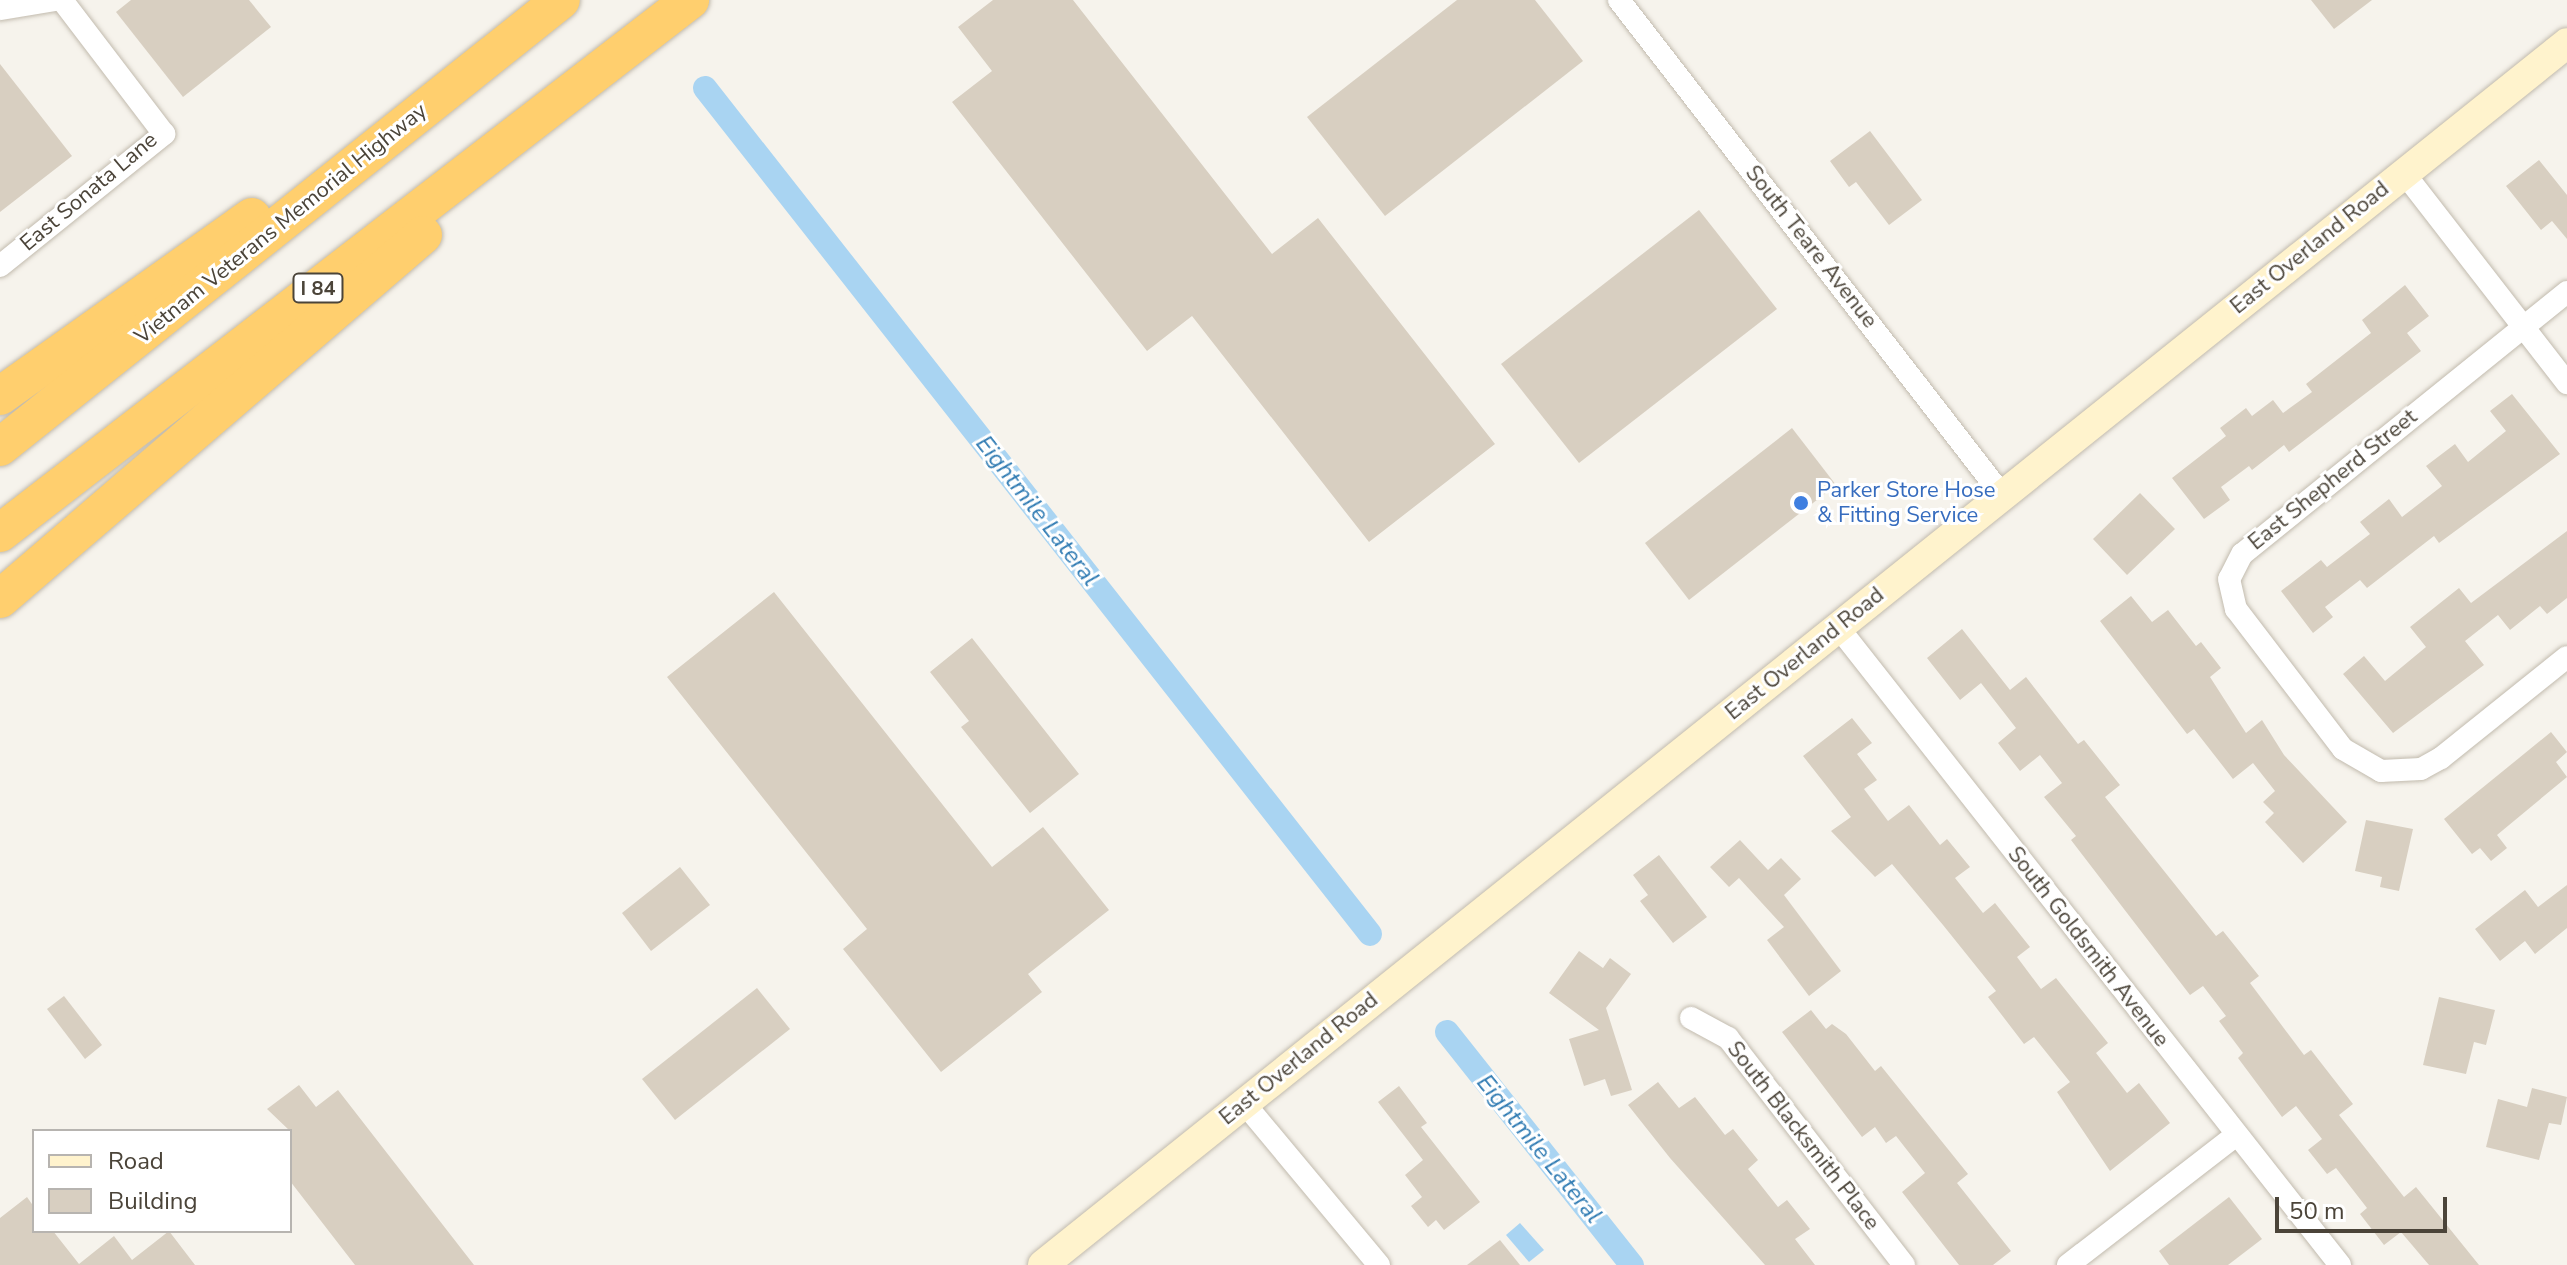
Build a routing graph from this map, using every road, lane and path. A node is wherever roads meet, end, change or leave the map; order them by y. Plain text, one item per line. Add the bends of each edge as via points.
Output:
1 (55, 0) edge
2 (62, 0) edge
3 (560, 0) edge
4 (690, 0) edge
5 (1619, 0) edge
6 (0, 9) edge
7 (636, 43) junction
8 (2567, 43) edge
9 (2404, 173) junction
10 (0, 266) edge
11 (2567, 292) edge
12 (2523, 327) junction
13 (2567, 383) edge
14 (0, 396) edge
15 (0, 447) edge
16 (2002, 495) junction
17 (0, 533) edge
18 (0, 599) edge
19 (1838, 627) junction
20 (2567, 657) edge
21 (1691, 1018) dead end
22 (1244, 1103) junction
23 (2235, 1136) junction
24 (1043, 1265) edge
25 (1379, 1265) edge
26 (1904, 1265) edge
27 (2068, 1265) edge
28 (2340, 1265) edge

1 - 6 street
2 - 10 street, East Sonata Lane via 164,134
3 - 14 highway
3 - 15 highway, Vietnam Veterans Memorial Highway
4 - 7 highway, I 84
5 - 16 street, South Teare Avenue
7 - 17 highway, I 84
7 - 18 highway via 312,336
8 - 9 main road, East Overland Road
9 - 12 street
9 - 16 main road, East Overland Road
11 - 12 street, East Shepherd Street
12 - 13 street
12 - 20 street, East Shepherd Street via 2253,544 2229,579 2236,609 2343,749 2381,771 2421,769 2441,758
16 - 19 main road, East Overland Road
19 - 22 main road, East Overland Road
19 - 23 street, South Goldsmith Avenue
21 - 26 street, South Blacksmith Place via 1728,1038
22 - 24 main road, East Overland Road
22 - 25 street
23 - 27 street
23 - 28 street, South Goldsmith Avenue

